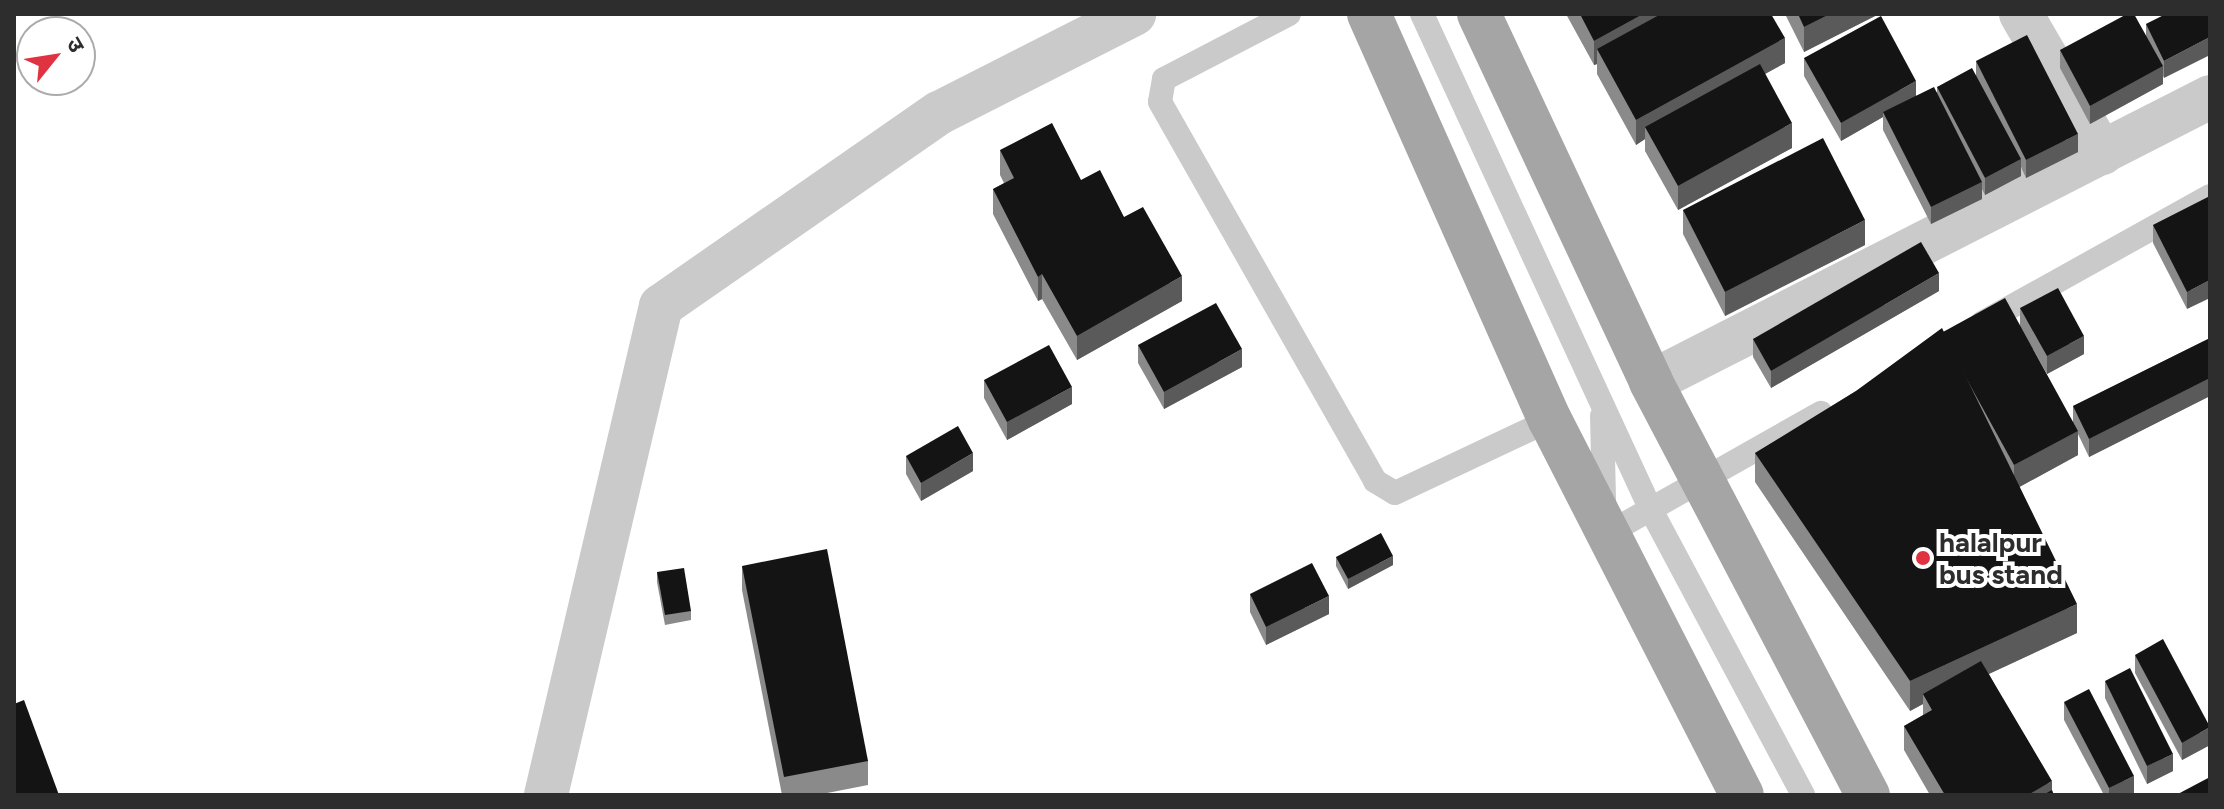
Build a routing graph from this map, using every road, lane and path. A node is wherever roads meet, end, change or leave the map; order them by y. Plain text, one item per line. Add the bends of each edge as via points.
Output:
1 (1134, 14) edge
2 (1289, 14) edge
3 (1369, 14) edge
4 (1422, 14) edge
5 (1479, 14) edge
6 (2021, 14) edge
7 (2210, 97) edge
8 (2102, 153) junction
9 (2210, 196) edge
10 (1962, 334) edge
11 (1651, 382) junction
12 (1840, 403) edge
13 (1602, 405) junction
14 (1550, 420) junction
15 (1704, 479) junction
16 (1651, 510) junction
17 (1605, 535) junction
18 (546, 795) edge
19 (1742, 795) edge
20 (1803, 795) edge
21 (1868, 795) edge

1 - 18 street via 939,113 661,306
2 - 14 lane via 1164,79 1160,102 1375,481 1395,493
3 - 14 main road
4 - 13 lane
5 - 11 main road
6 - 8 street
7 - 8 street
8 - 11 street
9 - 10 lane
11 - 15 main road
12 - 15 lane
13 - 16 lane
13 - 17 lane
14 - 17 main road
15 - 16 lane
15 - 21 main road
16 - 17 lane
16 - 20 lane
17 - 19 main road

